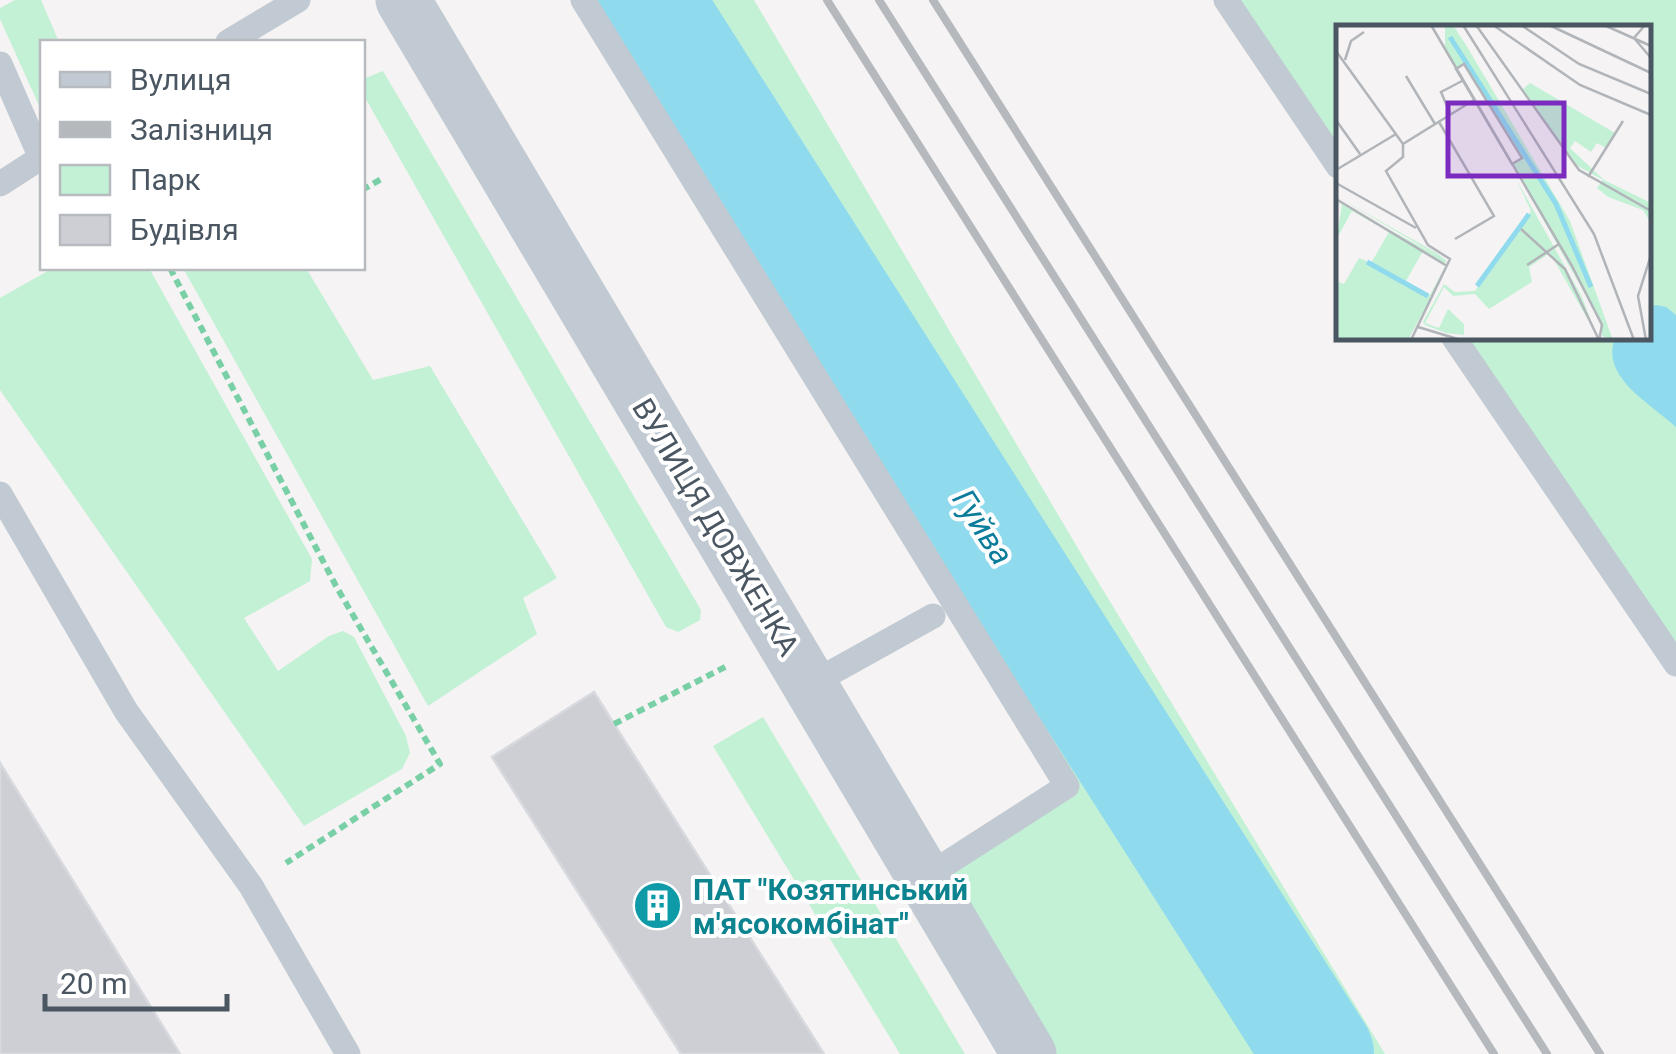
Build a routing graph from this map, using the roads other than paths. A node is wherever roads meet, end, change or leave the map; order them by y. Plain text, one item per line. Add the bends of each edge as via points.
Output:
1 (298, 0) edge
2 (403, 0) edge
3 (583, 0) edge
4 (1226, 0) edge
5 (231, 40) edge
6 (0, 64) edge
7 (40, 154) edge
8 (40, 159) edge
9 (1336, 163) edge
10 (0, 184) edge
11 (1455, 340) edge
12 (672, 454) joint
13 (0, 494) edge
14 (934, 616) dead end
15 (1676, 664) edge
16 (809, 685) junction
17 (924, 878) junction
18 (348, 1054) edge
19 (1029, 1054) edge

1 - 5 lane
2 - 12 street, ВУЛИЦЯ ДОВЖЕНКА
3 - 17 lane via 1067,786
4 - 9 lane
6 - 7 lane
8 - 10 lane
11 - 15 lane
12 - 16 lane
13 - 18 lane via 126,712 250,886
14 - 16 lane
16 - 17 street, ВУЛИЦЯ ДОВЖЕНКА
17 - 19 street, ВУЛИЦЯ ДОВЖЕНКА

